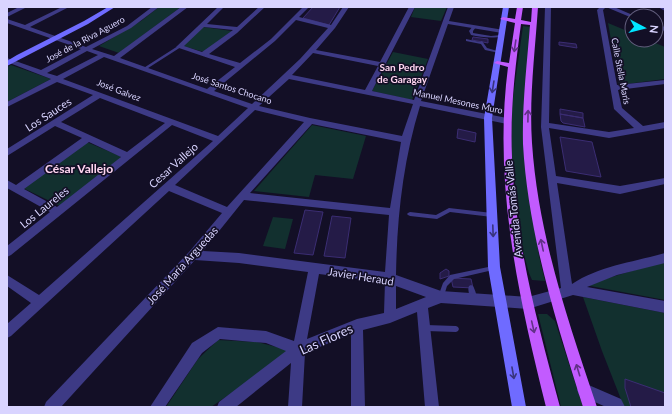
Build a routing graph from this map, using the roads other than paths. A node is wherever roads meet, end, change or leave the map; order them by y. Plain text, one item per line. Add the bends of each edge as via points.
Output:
1 (24, 7) edge
2 (66, 7) edge
3 (112, 7) edge
4 (156, 7) edge
5 (185, 7) edge
6 (221, 7) edge
7 (262, 7) edge
8 (306, 7) edge
9 (346, 7) edge
10 (412, 7) edge
11 (451, 7) edge
12 (506, 7) edge
13 (520, 7) edge
14 (535, 7) edge
15 (548, 7) edge
16 (603, 7) edge
17 (609, 7) edge
18 (661, 7) edge
19 (665, 8) edge
20 (624, 13) edge
21 (7, 15) edge
22 (296, 18) junction
23 (503, 19) junction
24 (7, 20) edge
25 (445, 22) junction
26 (518, 22) junction
27 (534, 24) junction
28 (202, 25) junction
29 (26, 27) junction
30 (333, 27) junction
31 (474, 27) junction
32 (238, 29) junction
33 (489, 29) junction
34 (502, 34) junction
35 (488, 37) junction
36 (56, 38) junction
37 (467, 40) dead end
38 (482, 40) junction
39 (179, 47) junction
40 (86, 49) junction
41 (311, 51) junction
42 (499, 52) junction
43 (204, 54) junction
44 (102, 55) junction
45 (115, 59) junction
46 (8, 62) edge
47 (497, 63) junction
48 (384, 65) junction
49 (241, 66) junction
50 (512, 66) junction
51 (144, 69) junction
52 (41, 72) junction
53 (287, 76) junction
54 (57, 78) junction
55 (665, 82) edge
56 (615, 88) junction
57 (208, 92) junction
58 (368, 92) junction
59 (100, 94) junction
60 (417, 103) junction
61 (7, 105) edge
62 (252, 107) junction
63 (488, 118) junction
64 (310, 121) junction
65 (507, 121) junction
66 (171, 122) junction
67 (55, 123) junction
68 (546, 125) junction
69 (665, 125) edge
70 (641, 129) junction
71 (88, 138) junction
72 (219, 140) junction
73 (406, 140) junction
74 (7, 153) edge
75 (128, 156) junction
76 (551, 179) junction
77 (665, 181) edge
78 (7, 184) edge
79 (168, 186) junction
80 (17, 189) junction
81 (242, 196) junction
82 (58, 212) junction
83 (228, 212) junction
84 (394, 212) junction
85 (410, 214) dead end
86 (492, 215) junction
87 (7, 252) edge
88 (192, 255) junction
89 (665, 258) edge
90 (494, 267) junction
91 (314, 269) junction
92 (390, 278) junction
93 (7, 280) edge
94 (565, 292) junction
95 (441, 297) junction
96 (500, 301) junction
97 (40, 302) junction
98 (528, 303) junction
99 (422, 304) junction
100 (665, 307) edge
101 (390, 317) junction
102 (358, 325) junction
103 (426, 328) junction
104 (456, 329) dead end
105 (7, 332) edge
106 (299, 349) junction
107 (584, 390) junction
108 (51, 407) edge
109 (157, 407) edge
110 (224, 407) edge
111 (294, 407) edge
112 (358, 407) edge
113 (432, 407) edge
114 (519, 407) edge
115 (554, 407) edge
116 (590, 407) edge
117 (618, 407) edge

1 - 21 street
2 - 29 street
3 - 36 main road
4 - 40 street, José de la Riva Aguero via 129,27
5 - 45 street
6 - 28 street
7 - 32 street
8 - 22 street
9 - 30 street, Cesar Vallejo
10 - 48 street
11 - 25 street
12 - 23 main road, Avenida Tomás Valle
13 - 26 main road, Avenida Tomás Valle
14 - 27 main road, Avenida Tomás Valle
15 - 68 street, Avenida Tomás Valle
16 - 56 street, Calle Stella Maris via 600,10
17 - 20 street
18 - 19 street
22 - 30 street
22 - 49 street
23 - 26 main road
23 - 34 main road, Avenida Tomás Valle
24 - 29 street, José Santos Chocano
25 - 31 street
25 - 60 street
26 - 27 main road
26 -> 50 main road, Avenida Tomás Valle
94 -> 27 main road, Avenida Tomás Valle via 543,246 529,161 528,97
28 - 32 street
28 - 39 street
29 - 36 street, José Santos Chocano
30 - 41 street, Cesar Vallejo
31 - 33 street
31 - 38 lane via 470,35
32 - 43 street
33 - 34 street
33 - 35 lane
34 - 35 lane
34 - 42 main road, Avenida Tomás Valle
35 - 38 lane
36 - 40 street, José Santos Chocano
36 - 46 main road
37 - 38 lane
38 - 42 lane via 486,49
39 - 43 street
39 - 51 lane
40 - 44 street, José Santos Chocano
40 - 52 street, José de la Riva Aguero
41 - 48 street
41 - 53 street, Cesar Vallejo
42 - 47 main road, Avenida Tomás Valle
43 - 49 street
44 - 45 street, José Santos Chocano
44 - 54 street
45 - 51 street, José Santos Chocano
46 - 52 street, José Galvez
47 - 50 main road
47 -> 63 main road, Avenida Tomás Valle
48 - 58 street
49 - 57 street
50 - 65 main road, Avenida Tomás Valle
51 - 57 street, José Santos Chocano
52 - 54 street, José Galvez
53 - 58 street, Manuel Mesones Muro
53 - 62 street, Cesar Vallejo
54 - 59 street, José Galvez
54 - 61 street
55 - 56 street
56 - 70 street, Calle Stella Maris via 620,112
57 - 62 street, José Santos Chocano
58 - 60 street, Manuel Mesones Muro
59 - 66 street, José Galvez
59 - 67 street, Los Sauces
60 - 63 street, Manuel Mesones Muro
60 - 73 street
62 - 64 street, José Santos Chocano
62 - 72 street, Cesar Vallejo
63 - 65 street, Manuel Mesones Muro
63 - 86 main road, Avenida Tomás Valle
64 - 73 street, José Santos Chocano
64 - 81 street, José María Arguedas
65 - 98 main road, Avenida Tomás Valle via 512,208
66 - 72 street, José Galvez
66 - 75 street, Los Laureles
67 - 71 street
67 - 74 street, Los Sauces
68 - 70 street via 609,135
68 - 76 street, Avenida Tomás Valle
69 - 70 street
71 - 75 street
71 - 80 street
72 - 79 street, Cesar Vallejo
73 - 84 street
75 - 82 street, Los Laureles
76 - 77 street via 620,190
76 - 94 street, Avenida Tomás Valle
78 - 80 street
79 - 83 street
79 - 97 street, Cesar Vallejo
80 - 82 street
81 - 83 street, José María Arguedas
81 - 84 street
82 - 87 street, Los Laureles
83 - 88 street, José María Arguedas
84 - 92 street
85 - 86 lane via 437,217 449,210
86 -> 90 main road, Avenida Tomás Valle
88 - 91 street, Javier Heraud via 239,258
88 - 108 street, José María Arguedas
89 - 94 street via 594,278
90 - 95 lane via 449,279
90 - 96 main road, Avenida Tomás Valle
91 - 92 street, Javier Heraud
91 - 106 street
92 - 95 street, Javier Heraud
92 - 101 street
93 - 97 street
94 - 98 street
94 - 100 street
107 -> 94 main road, Avenida Tomás Valle
95 - 96 street, Javier Heraud via 473,294
95 - 99 street, Las Flores
96 - 98 street, Javier Heraud
96 -> 114 main road, Avenida Tomás Valle
97 - 105 street, Cesar Vallejo
98 -> 115 main road, Avenida Tomás Valle
99 - 101 street, Las Flores
99 - 103 street
101 - 102 street, Las Flores
102 - 106 street, Las Flores
102 - 112 street
103 - 104 lane
103 - 113 street
106 - 109 street via 266,336 218,333 197,348
106 - 110 street, Las Flores
106 - 111 street
107 - 116 main road, Avenida Tomás Valle
107 - 117 street

